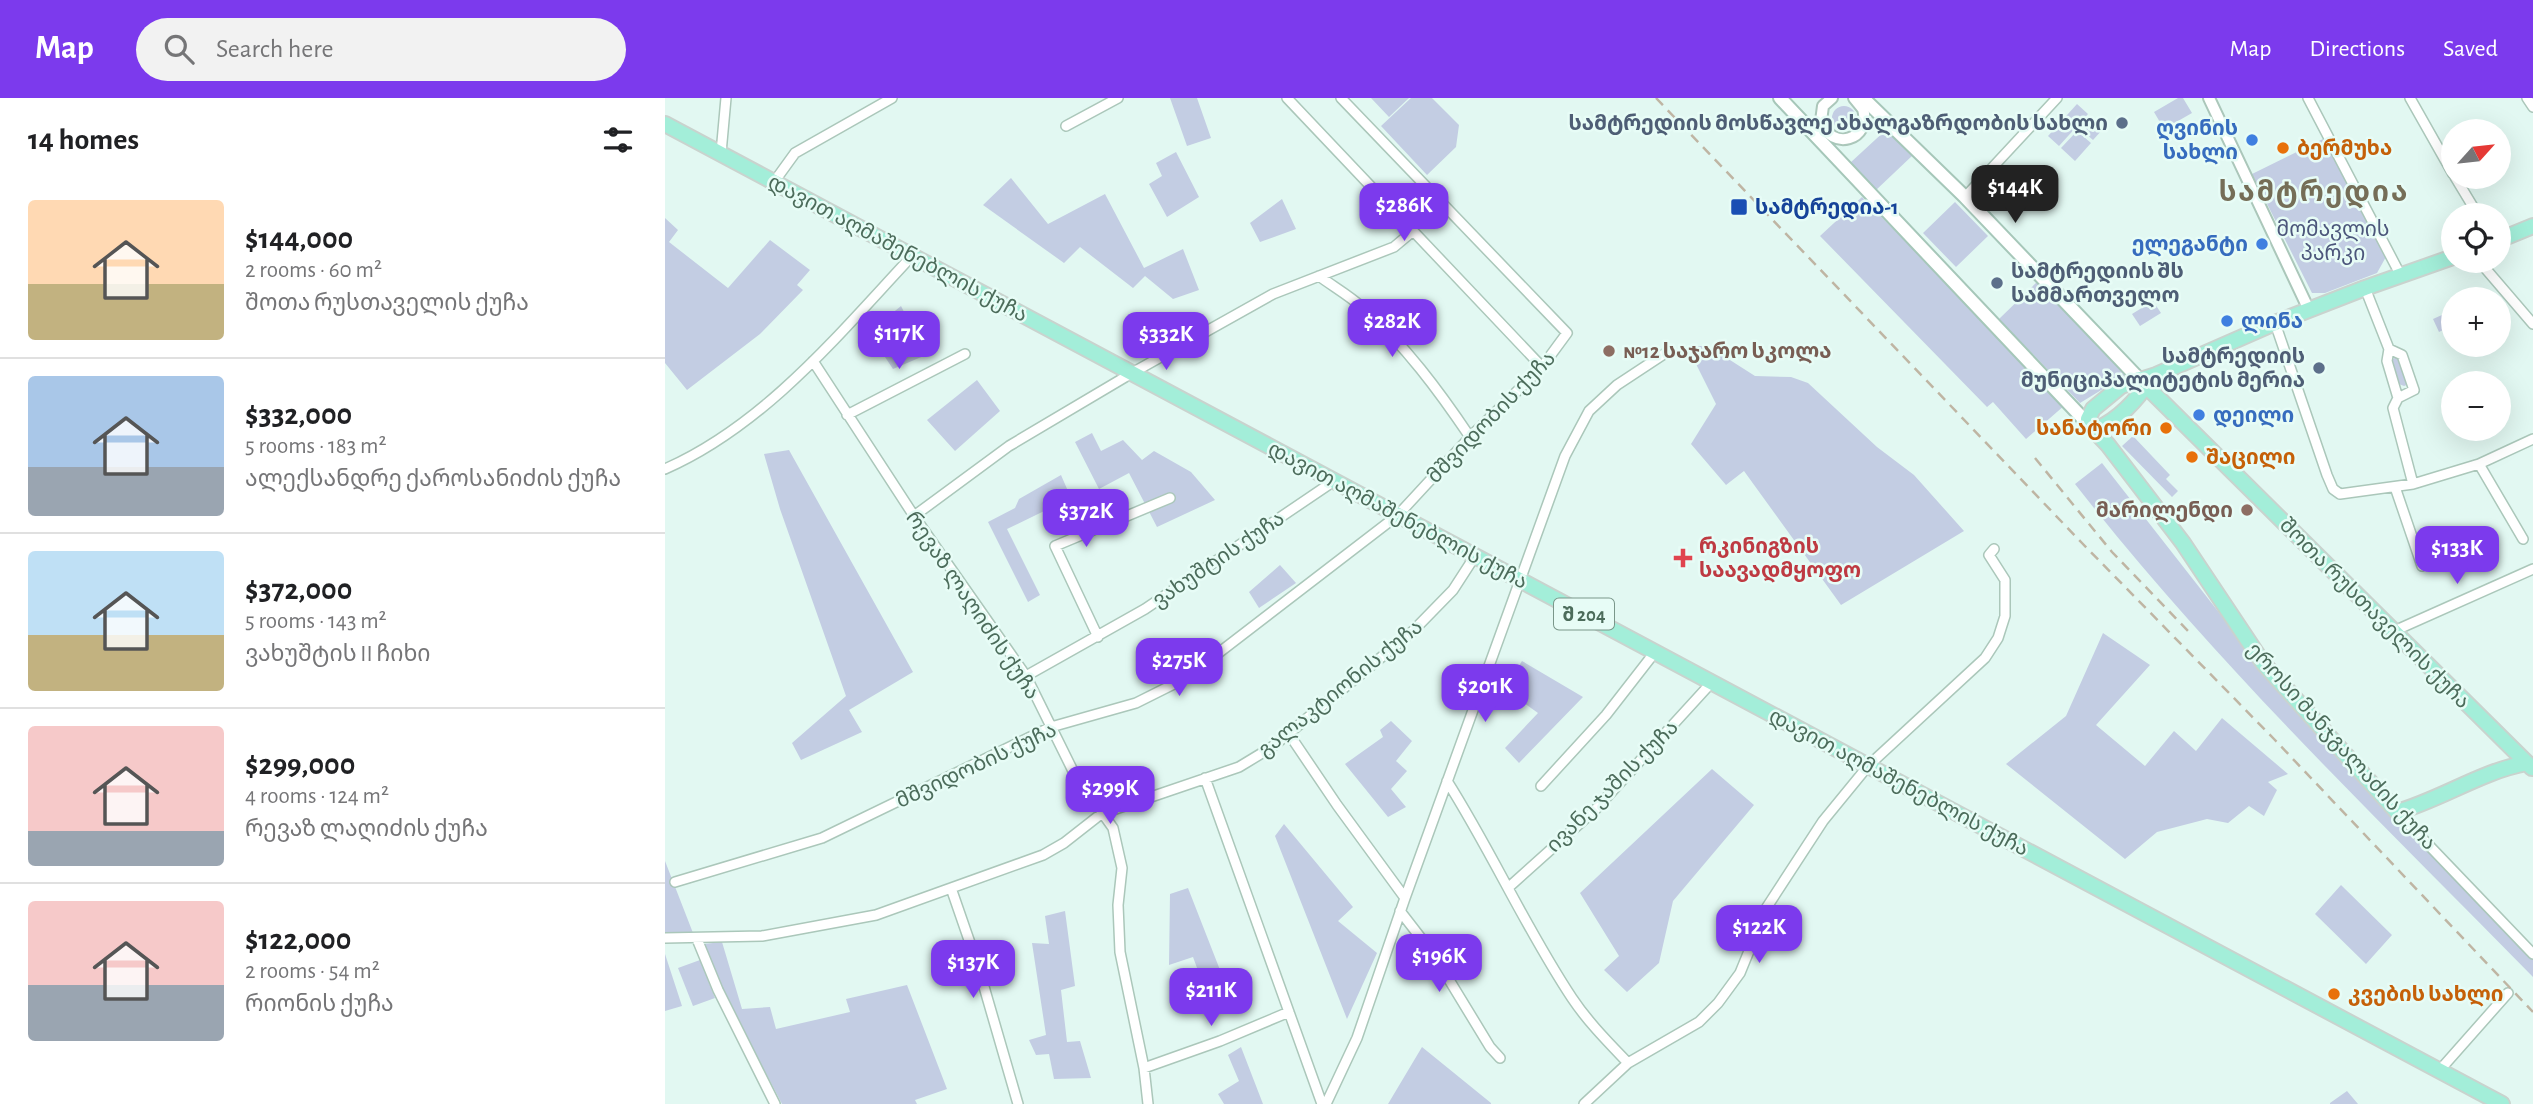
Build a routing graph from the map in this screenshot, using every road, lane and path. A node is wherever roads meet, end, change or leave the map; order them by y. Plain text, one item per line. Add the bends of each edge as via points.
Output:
1 (726, 98) edge
2 (892, 98) edge
3 (1118, 98) edge
4 (1287, 98) edge
5 (1341, 98) edge
6 (1780, 98) edge
7 (1832, 98) edge
8 (1854, 98) edge
9 (2056, 98) edge
10 (2209, 98) edge
11 (2308, 98) edge
12 (2410, 98) edge
13 (2527, 98) edge
14 (1863, 102) edge
15 (2533, 107) edge
16 (1821, 121) junction
17 (665, 124) edge
18 (1066, 126) dead end
19 (1814, 136) junction
20 (1842, 140) junction
21 (1825, 146) junction
22 (2441, 152) edge
23 (720, 153) junction
24 (774, 182) junction
25 (1965, 197) junction
26 (2533, 226) edge
27 (1413, 231) junction
28 (2511, 235) edge
29 (912, 256) junction
30 (2441, 261) edge
31 (2489, 273) edge
32 (1319, 276) junction
33 (2401, 276) junction
34 (2365, 288) junction
35 (2309, 310) junction
36 (2275, 323) junction
37 (2533, 324) edge
38 (2389, 349) junction
39 (965, 354) dead end
40 (1664, 354) dead end
41 (813, 361) junction
42 (1542, 367) junction
43 (2127, 368) junction
44 (1132, 373) junction
45 (2158, 374) junction
46 (2146, 387) junction
47 (2398, 398) junction
48 (847, 415) junction
49 (2091, 426) junction
50 (1469, 437) junction
51 (2533, 439) edge
52 (2479, 464) junction
53 (665, 470) edge
54 (1334, 481) junction
55 (2413, 485) junction
56 (2395, 487) junction
57 (1170, 498) dead end
58 (1398, 515) junction
59 (914, 516) junction
60 (2523, 539) dead end
61 (1994, 550) dead end
62 (1475, 556) junction
63 (2422, 566) dead end
64 (2533, 569) edge
65 (1521, 580) junction
66 (2394, 631) junction
67 (1098, 638) junction
68 (1655, 652) junction
69 (1026, 676) junction
70 (1712, 682) junction
71 (1051, 727) junction
72 (1289, 734) junction
73 (1868, 766) junction
74 (2530, 766) edge
75 (1205, 778) junction
76 (1447, 781) junction
77 (1541, 786) dead end
78 (2397, 812) junction
79 (1101, 814) junction
80 (675, 882) dead end
81 (1509, 887) junction
82 (951, 888) junction
83 (1405, 898) junction
84 (1400, 911) junction
85 (665, 938) edge
86 (697, 939) junction
87 (2533, 954) edge
88 (2508, 993) dead end
89 (1289, 1012) junction
90 (1500, 1058) dead end
91 (1628, 1063) junction
92 (1144, 1068) junction
93 (2439, 1070) junction
94 (775, 1104) edge
95 (1019, 1104) edge
96 (1147, 1104) edge
97 (1324, 1104) edge
98 (1584, 1104) edge
99 (2502, 1104) edge

1 - 23 street
2 - 24 street via 795,153
3 - 18 street
4 - 27 street
5 - 42 street, მშვიდობის ქუჩა via 1567,333
6 - 19 main road
7 - 16 street via 1823,106
8 - 14 street
9 - 25 street
10 - 35 street
11 - 33 street
12 - 22 street
13 - 15 street
14 - 20 street via 1861,130
14 - 25 main road, შოთა რუსთაველის ქუჩა
16 - 19 street
16 - 20 street via 1831,136
17 - 23 main road, დავით აღმაშენებლის ქუჩა / შ 204
19 - 21 main road
20 - 21 street
21 - 49 main road
23 - 24 main road, დავით აღმაშენებლის ქუჩა / შ 204
24 - 29 main road, დავით აღმაშენებლის ქუჩა / შ 204
25 - 43 main road, შოთა რუსთაველის ქუჩა
26 - 28 main road
27 - 32 street via 1394,247
27 - 42 street
29 - 41 street
29 - 44 main road, დავით აღმაშენებლის ქუჩა / შ 204
30 - 33 main road
31 - 37 street
32 - 44 street via 1273,294
32 - 50 street via 1362,307 1402,348
33 - 34 main road
34 - 35 main road
34 - 38 street
35 - 36 main road
36 - 45 main road
36 - 56 street via 2333,489 2340,494
38 - 47 street via 2387,361
38 - 47 street via 2402,355 2414,390
39 - 48 street
40 - 65 street via 1617,385 1590,411 1565,456
41 - 48 street, რევაზ ლაღიძის ქუჩა
41 - 53 street via 733,430
42 - 50 street, მშვიდობის ქუჩა
43 - 45 main road
43 - 46 main road, შოთა რუსთაველის ქუჩა
44 - 54 main road, დავით აღმაშენებლის ქუჩა / შ 204
44 - 59 street via 1009,446
45 - 46 main road via 2152,386
46 - 49 main road via 2107,425
46 - 49 main road via 2121,386 2093,409 2088,419
46 - 66 main road, შოთა რუსთაველის ქუჩა
47 - 55 street via 2393,412
48 - 59 street, რევაზ ლაღიძის ქუჩა
49 - 78 main road, ეროსი მანჯგალაძის ქუჩა via 2183,543 2263,663
50 - 58 street, მშვიდობის ქუჩა
51 - 52 street
52 - 55 street
52 - 60 street
54 - 58 main road, დავით აღმაშენებლის ქუჩა / შ 204
54 - 67 street, ვახუშტის ქუჩა
55 - 56 street
56 - 63 street
57 - 67 street via 1055,546
58 - 62 main road, დავით აღმაშენებლის ქუჩა / შ 204
58 - 71 street, მშვიდობის ქუჩა via 1186,678 1136,703
59 - 69 street, რევაზ ლაღიძის ქუჩა
61 - 73 street via 1989,555 2005,580 2005,616 1998,638 1985,658
62 - 65 main road, დავით აღმაშენებლის ქუჩა / შ 204
62 - 72 street, გალაკტიონის ქუჩა via 1453,590 1412,632
64 - 66 street
65 - 68 main road, დავით აღმაშენებლის ქუჩა / შ 204
65 - 76 street
66 - 74 main road, შოთა რუსთაველის ქუჩა
67 - 69 street, ვახუშტის ქუჩა
68 - 70 main road, დავით აღმაშენებლის ქუჩა / შ 204
68 - 77 street via 1606,715
69 - 71 street, რევაზ ლაღიძის ქუჩა
70 - 73 main road, დავით აღმაშენებლის ქუჩა / შ 204
70 - 81 street, ივანე ჯაშის ქუჩა via 1596,809
71 - 79 street, რევაზ ლაღიძის ქუჩა
71 - 80 street, მშვიდობის ქუჩა via 822,838
72 - 75 street, გალაკტიონის ქუჩა via 1239,767
72 - 83 street
73 - 91 street via 1823,821 1767,907 1740,973 1718,1003 1699,1022
73 - 93 main road, დავით აღმაშენებლის ქუჩა / შ 204
74 - 78 main road via 2507,767
75 - 79 street, გალაკტიონის ქუჩა
75 - 89 street
76 - 81 street
76 - 83 street
78 - 87 street, ეროსი მანჯგალაძის ქუჩა
79 - 82 street, გალაკტიონის ქუჩა via 1043,855
79 - 92 street, რევაზ ლაღიძის ქუჩა via 1113,828 1122,868 1118,905 1121,952
81 - 91 street via 1573,1000
82 - 86 street, გალაკტიონის ქუჩა via 876,915 762,936
82 - 95 street
83 - 84 street
84 - 90 street
84 - 97 street via 1357,1038
85 - 86 street, გალაკტიონის ქუჩა
86 - 94 street
88 - 93 street
89 - 92 street
89 - 97 street
91 - 98 street
92 - 96 street, რევაზ ლაღიძის ქუჩა
93 - 99 main road, დავით აღმაშენებლის ქუჩა / შ 204

